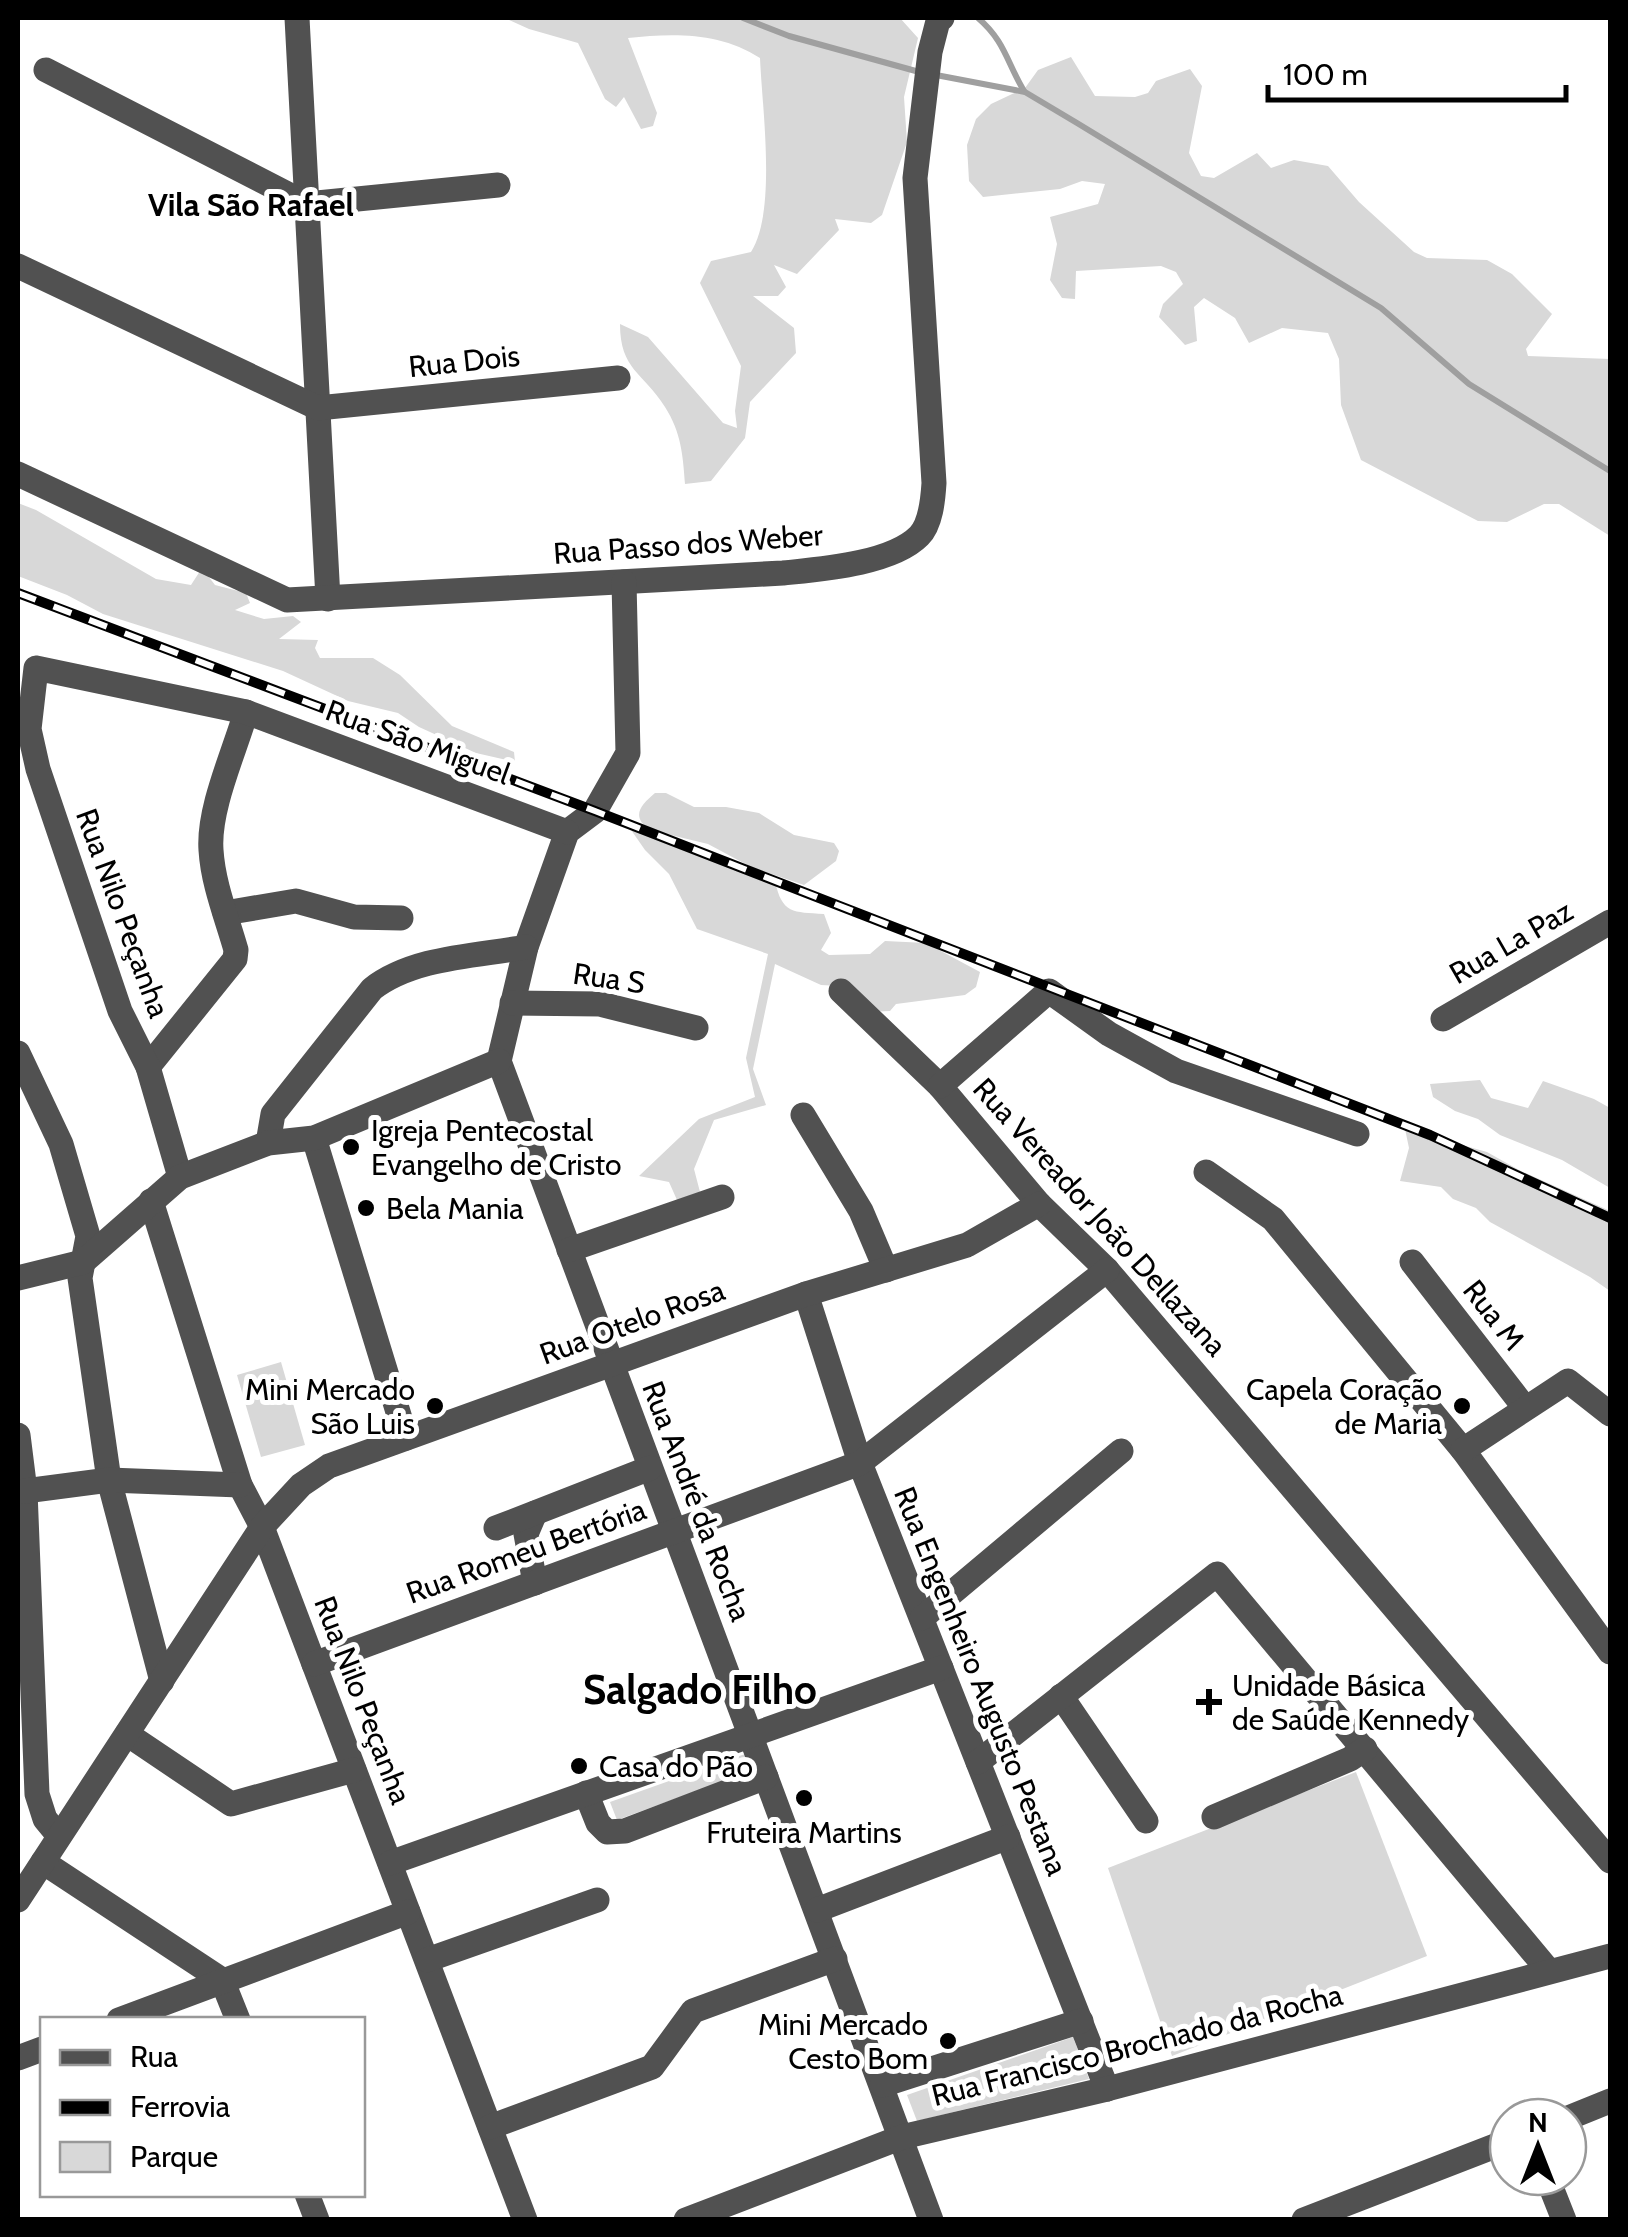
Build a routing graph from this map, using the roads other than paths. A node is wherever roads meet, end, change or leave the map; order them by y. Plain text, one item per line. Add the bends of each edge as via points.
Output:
1 (297, 18) edge
2 (942, 18) edge
3 (46, 70) dead end
4 (498, 185) dead end
5 (307, 204) junction
6 (18, 266) edge
7 (618, 378) dead end
8 (318, 408) junction
9 (18, 474) edge
10 (624, 582) junction
11 (328, 600) junction
12 (36, 668) joint
13 (246, 712) junction
14 (567, 832) junction
15 (225, 912) junction
16 (401, 918) dead end
17 (1610, 922) edge
18 (526, 948) junction
19 (841, 991) dead end
20 (512, 1004) junction
21 (1443, 1019) dead end
22 (696, 1028) dead end
23 (18, 1053) edge
24 (499, 1061) junction
25 (148, 1067) junction
26 (940, 1086) junction
27 (803, 1115) dead end
28 (1357, 1134) dead end
29 (314, 1138) junction
30 (268, 1143) junction
31 (1206, 1172) dead end
32 (180, 1176) junction
33 (722, 1197) dead end
34 (150, 1201) junction
35 (1039, 1204) junction
36 (569, 1250) junction
37 (83, 1262) junction
38 (1412, 1262) dead end
39 (886, 1270) junction
40 (1107, 1270) junction
41 (18, 1278) edge
42 (806, 1294) junction
43 (610, 1364) junction
44 (1525, 1408) junction
45 (1610, 1414) edge
46 (18, 1434) edge
47 (406, 1438) junction
48 (1463, 1450) junction
49 (1121, 1451) dead end
50 (860, 1463) junction
51 (650, 1468) junction
52 (109, 1480) junction
53 (240, 1485) junction
54 (25, 1491) junction
55 (535, 1513) junction
56 (262, 1527) junction
57 (496, 1528) dead end
58 (674, 1532) junction
59 (535, 1582) junction
60 (922, 1618) junction
61 (1610, 1652) edge
62 (314, 1664) junction
63 (941, 1668) junction
64 (162, 1681) junction
65 (1062, 1696) junction
66 (127, 1734) junction
67 (750, 1735) junction
68 (1364, 1750) junction
69 (978, 1762) junction
70 (354, 1770) junction
71 (766, 1778) junction
72 (586, 1793) junction
73 (1214, 1816) dead end
74 (1146, 1820) dead end
75 (60, 1836) junction
76 (1008, 1837) junction
77 (43, 1862) junction
78 (1610, 1862) edge
79 (390, 1863) junction
80 (18, 1900) edge
81 (597, 1900) dead end
82 (816, 1910) junction
83 (408, 1912) junction
84 (1610, 1956) edge
85 (835, 1959) junction
86 (427, 1960) junction
87 (1549, 1971) junction
88 (222, 1980) junction
89 (127, 2017) edge
90 (237, 2017) edge
91 (1081, 2022) junction
92 (882, 2085) junction
93 (1107, 2088) junction
94 (490, 2127) junction
95 (902, 2137) junction
96 (1488, 2149) edge
97 (526, 2220) edge
98 (686, 2220) edge
99 (932, 2220) edge
100 (1304, 2220) edge

1 - 5 street
2 - 10 street, Rua Passo dos Weber via 930,52 915,178 934,483 920,535 886,555 825,568
3 - 5 street
4 - 5 street
5 - 8 street
6 - 8 street
7 - 8 street, Rua Dois
8 - 11 street
9 - 11 street, Rua Passo dos Weber via 288,600
10 - 11 street, Rua Passo dos Weber
10 - 14 street via 628,754 594,812
12 - 13 street, Rua São Miguel
12 - 25 street, Rua Nilo Peçanha via 29,730 38,769 120,1011
13 - 14 street, Rua São Miguel
13 - 15 street via 213,817 210,847
14 - 18 street
15 - 16 street via 296,901 354,917
15 - 25 street via 236,959
17 - 21 street, Rua La Paz
18 - 20 street
18 - 30 street via 390,975 273,1114
19 - 26 street, Rua Vereador João Dellazana
20 - 22 street, Rua S via 600,1004
20 - 24 street
23 - 37 street via 60,1144 88,1236
24 - 29 street
24 - 36 street, Rua André da Rocha
25 - 32 street, Rua Nilo Peçanha
26 - 28 street via 1049,990 1109,1034 1176,1070
26 - 35 street, Rua Vereador João Dellazana
27 - 39 street
29 - 30 street
29 - 47 street
30 - 32 street
31 - 48 street via 1274,1219
32 - 34 street
33 - 36 street
34 - 37 street
34 - 53 street, Rua Nilo Peçanha
35 - 39 street, Rua Otelo Rosa via 966,1245
35 - 40 street, Rua Vereador João Dellazana
36 - 43 street, Rua André da Rocha
37 - 41 street
37 - 52 street
38 - 44 street, Rua M
39 - 42 street, Rua Otelo Rosa
40 - 50 street, Rua Romeu Bertória
40 - 78 street, Rua Vereador João Dellazana
42 - 43 street, Rua Otelo Rosa
42 - 50 street, Rua Engenheiro Augusto Pestana
43 - 47 street, Rua Otelo Rosa
43 - 51 street, Rua André da Rocha
44 - 45 street via 1568,1381
44 - 48 street
46 - 54 street
47 - 56 street, Rua Otelo Rosa via 329,1466
48 - 61 street
49 - 60 street
50 - 58 street, Rua Romeu Bertória
50 - 60 street, Rua Engenheiro Augusto Pestana
51 - 55 street
51 - 58 street, Rua André da Rocha
52 - 53 street
52 - 54 street
52 - 64 street
53 - 56 street, Rua Nilo Peçanha
54 - 75 street via 37,1794
55 - 57 street
55 - 59 street via 526,1534
56 - 62 street, Rua Nilo Peçanha
56 - 64 street, Rua Otelo Rosa
58 - 59 street, Rua Romeu Bertória
58 - 67 street, Rua André da Rocha
59 - 62 street, Rua Romeu Bertória
60 - 63 street, Rua Engenheiro Augusto Pestana
62 - 70 street, Rua Nilo Peçanha
63 - 67 street
63 - 69 street, Rua Engenheiro Augusto Pestana
64 - 66 street, Rua Otelo Rosa
65 - 68 street via 1217,1574
65 - 69 street
65 - 74 street
66 - 70 street via 230,1804
66 - 75 street, Rua Otelo Rosa
67 - 71 street, Rua André da Rocha
67 - 72 street
68 - 73 street
68 - 87 street
69 - 76 street, Rua Engenheiro Augusto Pestana
70 - 79 street, Rua Nilo Peçanha
71 - 72 street via 625,1832 608,1832 598,1823
71 - 82 street, Rua André da Rocha
72 - 79 street
75 - 77 street, Rua Otelo Rosa
76 - 82 street
76 - 91 street, Rua Engenheiro Augusto Pestana
77 - 80 street, Rua Otelo Rosa
77 - 88 street
79 - 83 street, Rua Nilo Peçanha
81 - 86 street
82 - 85 street, Rua André da Rocha
83 - 86 street, Rua Nilo Peçanha
83 - 88 street
84 - 87 street, Rua Francisco Brochado da Rocha
85 - 92 street, Rua André da Rocha
85 - 94 street via 694,2011 652,2067
86 - 94 street, Rua Nilo Peçanha
87 - 93 street, Rua Francisco Brochado da Rocha
88 - 89 street
88 - 90 street
91 - 92 street, Rua Francisco Brochado da Rocha
91 - 93 street, Rua Engenheiro Augusto Pestana
92 - 95 street, Rua André da Rocha
93 - 95 street, Rua Francisco Brochado da Rocha
94 - 97 street, Rua Nilo Peçanha
95 - 98 street, Rua Francisco Brochado da Rocha
95 - 99 street, Rua André da Rocha
96 - 100 street

